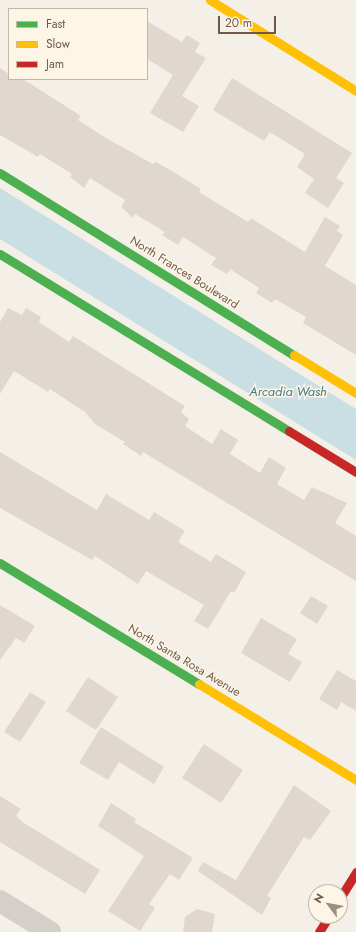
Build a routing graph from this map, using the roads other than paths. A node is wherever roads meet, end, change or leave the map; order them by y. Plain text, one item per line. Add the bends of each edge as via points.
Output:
1 (210, 0) edge
2 (356, 91) edge
3 (0, 173) edge
4 (0, 254) edge
5 (356, 393) edge
6 (356, 472) edge
7 (0, 563) edge
8 (356, 780) edge
9 (356, 872) edge
10 (348, 885) edge
11 (0, 901) edge
12 (50, 932) edge

1 - 2 street
3 - 5 street, North Frances Boulevard
4 - 6 street
7 - 8 street, North Santa Rosa Avenue
9 - 10 street
11 - 12 street

